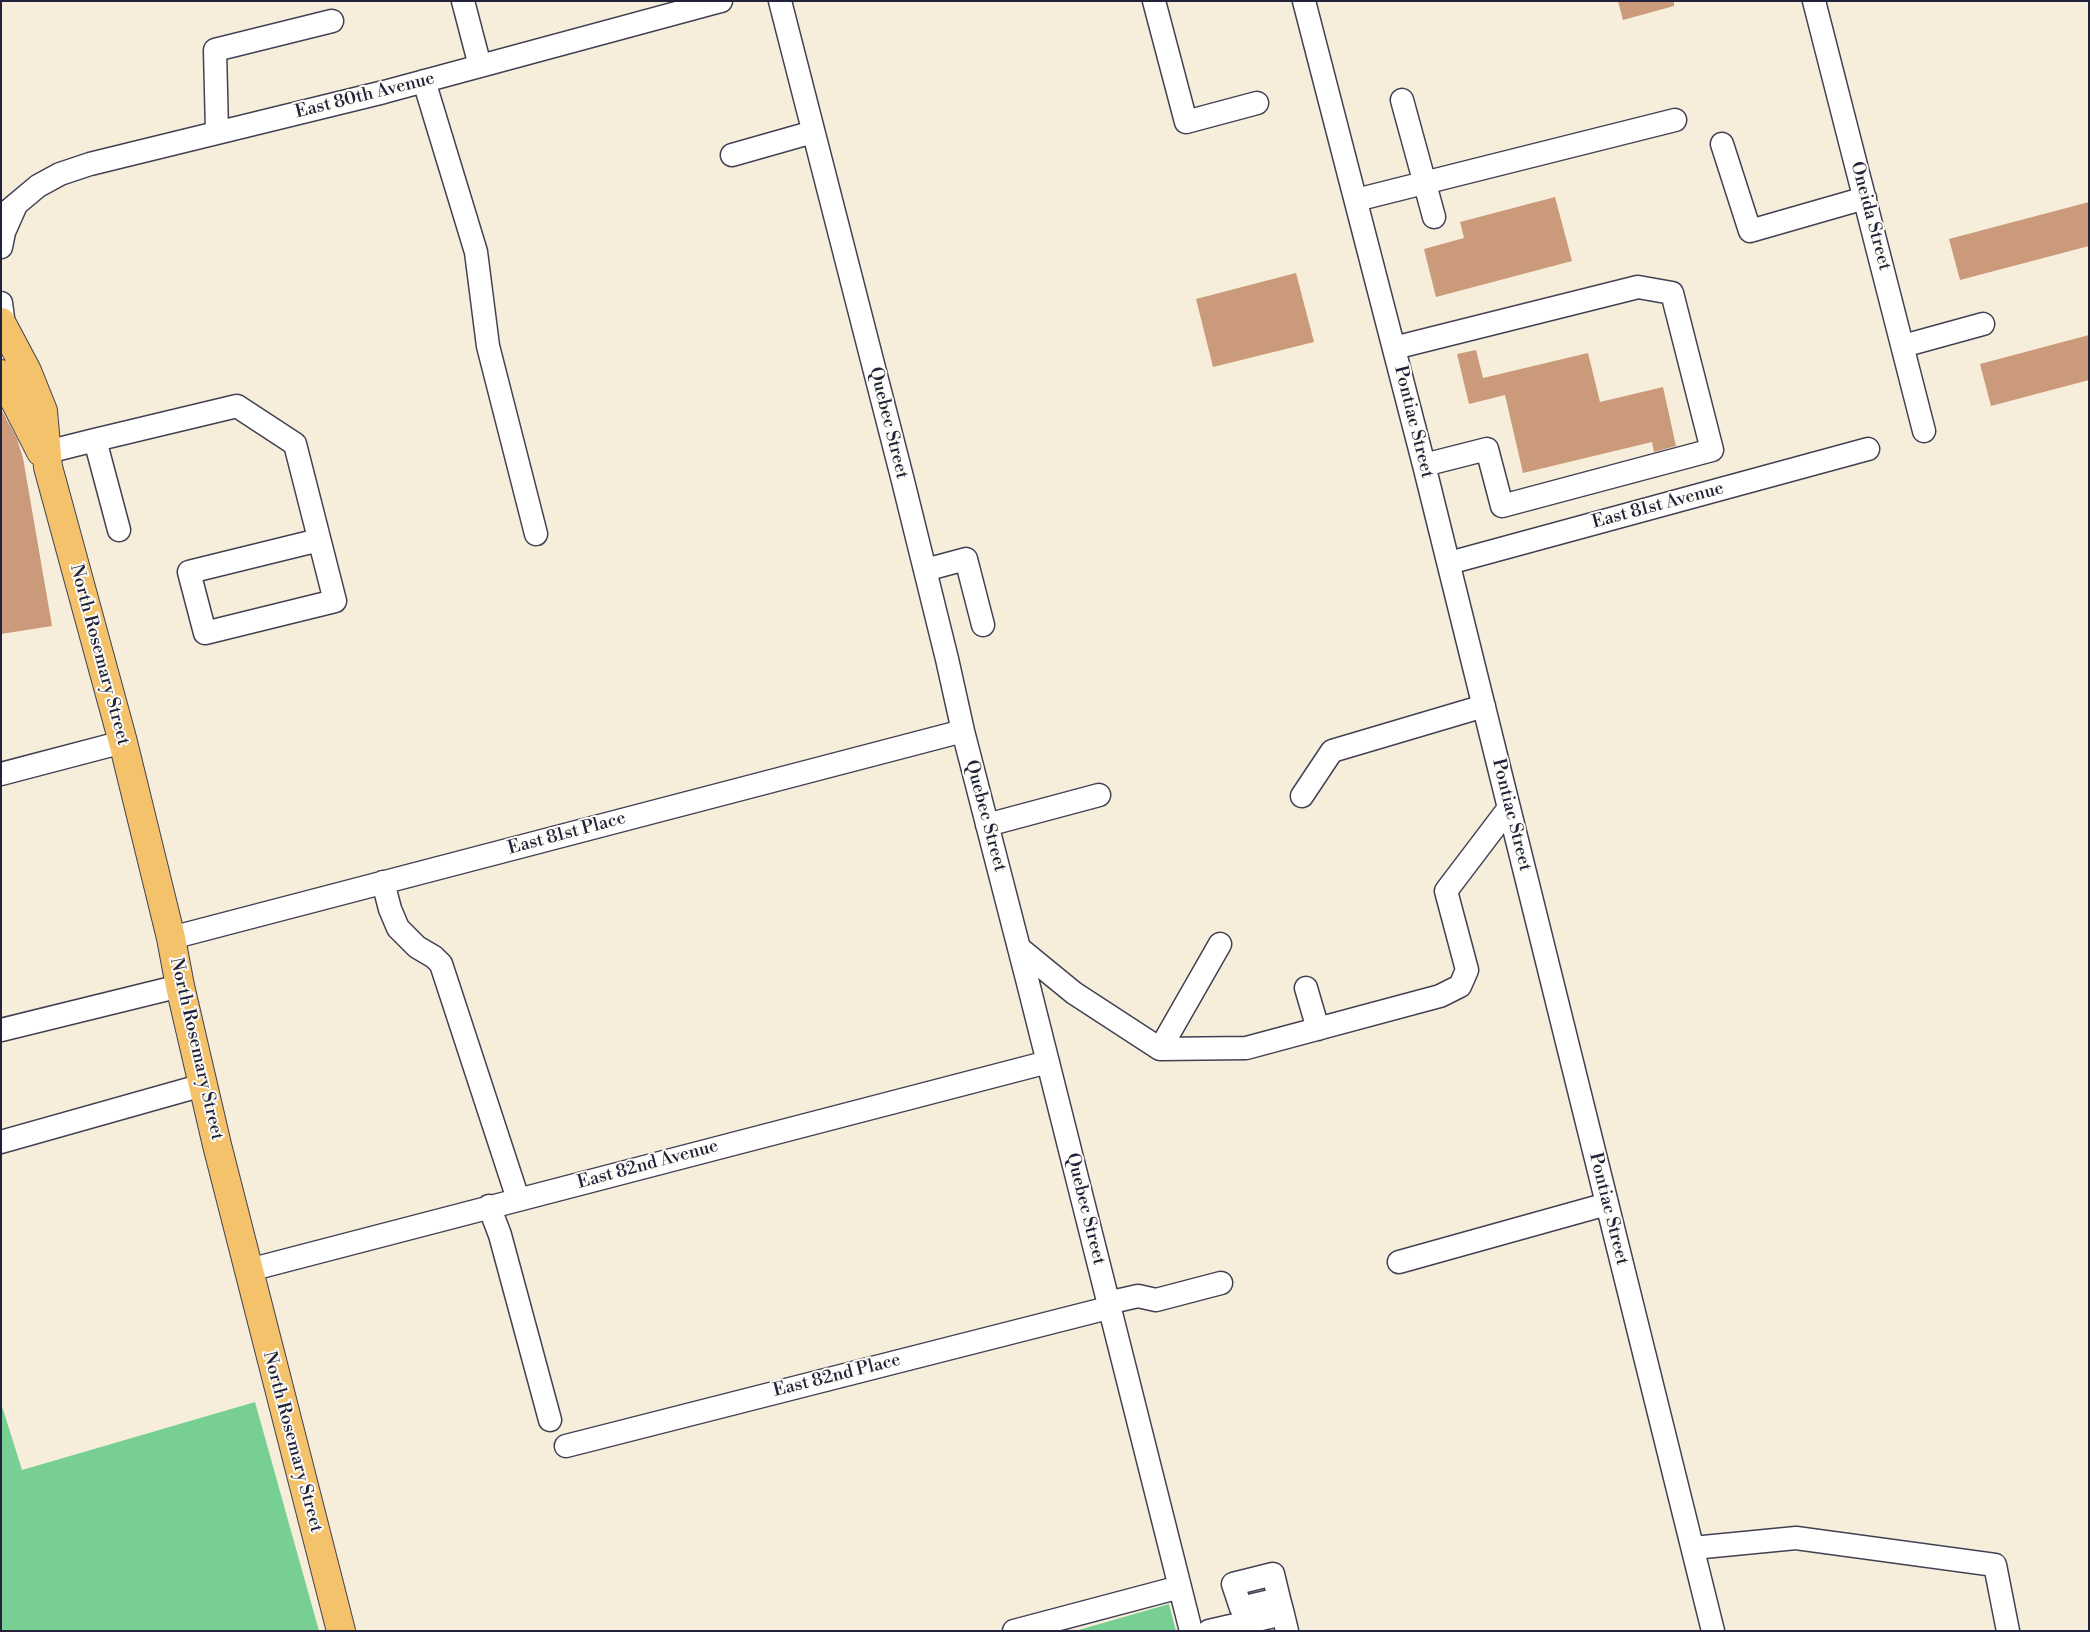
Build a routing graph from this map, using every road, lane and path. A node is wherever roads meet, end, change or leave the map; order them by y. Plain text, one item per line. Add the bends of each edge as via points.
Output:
1 (463, 1) edge
2 (721, 1) edge
3 (780, 1) edge
4 (1154, 1) edge
5 (1304, 1) edge
6 (1814, 1) edge
7 (678, 6) edge
8 (332, 21) dead end
9 (480, 66) junction
10 (424, 81) junction
11 (1402, 100) dead end
12 (1257, 103) dead end
13 (1675, 120) dead end
14 (217, 132) junction
15 (813, 132) junction
16 (1722, 144) dead end
17 (732, 155) dead end
18 (1425, 183) junction
19 (1865, 198) junction
20 (1356, 200) junction
21 (9, 211) edge
22 (1434, 218) dead end
23 (1, 246) edge
24 (2, 317) edge
25 (1983, 324) dead end
26 (1903, 346) junction
27 (1394, 348) junction
28 (1, 374) edge
29 (1924, 431) dead end
30 (96, 440) junction
31 (1868, 449) dead end
32 (47, 459) junction
33 (1424, 466) junction
34 (119, 530) dead end
35 (536, 534) dead end
36 (319, 540) junction
37 (1449, 563) junction
38 (925, 570) junction
39 (983, 625) dead end
40 (1484, 706) junction
41 (963, 731) junction
42 (123, 742) junction
43 (1, 774) edge
44 (1099, 795) dead end
45 (1302, 796) dead end
46 (1509, 808) junction
47 (987, 825) junction
48 (383, 882) junction
49 (171, 938) junction
50 (1220, 944) dead end
51 (1019, 948) junction
52 (180, 986) junction
53 (1306, 988) dead end
54 (1318, 1029) junction
55 (1, 1030) edge
56 (1160, 1049) junction
57 (1048, 1062) junction
58 (203, 1085) junction
59 (1, 1142) edge
60 (518, 1199) junction
61 (1607, 1204) junction
62 (489, 1206) junction
63 (1399, 1262) dead end
64 (249, 1270) junction
65 (1221, 1283) dead end
66 (1108, 1305) junction
67 (550, 1420) dead end
68 (566, 1446) dead end
69 (1693, 1548) junction
70 (1180, 1587) junction
71 (1283, 1615) edge
72 (341, 1631) edge
73 (1014, 1631) edge
74 (1191, 1631) edge
75 (1208, 1631) edge
76 (1713, 1631) edge
77 (2008, 1631) edge

1 - 9 street
2 - 7 street, East 80th Avenue
3 - 15 street, Quebec Street
4 - 12 street via 1186,122
5 - 20 street, Pontiac Street
6 - 19 street, Oneida Street
7 - 9 street, East 80th Avenue
8 - 14 street via 215,50
9 - 10 street, East 80th Avenue
10 - 14 street, East 80th Avenue
10 - 35 street via 476,252 488,346
11 - 18 street
13 - 18 street
14 - 21 street, East 80th Avenue via 73,169 38,186
15 - 17 street
15 - 38 street, Quebec Street
16 - 19 street via 1750,231
18 - 20 street
18 - 22 street
19 - 26 street, Oneida Street
20 - 27 street, Pontiac Street
21 - 23 street, East 80th Avenue
24 - 32 main road, North Rosemary Street via 43,412
25 - 26 street
26 - 29 street, Oneida Street
27 - 33 street, Pontiac Street
27 - 33 street via 1638,287 1672,293 1712,450 1502,506 1487,449
28 - 32 main road, North Rosemary Street
30 - 32 street
30 - 34 street
30 - 36 street via 237,406 295,444
31 - 37 street, East 81st Avenue
32 - 42 main road, North Rosemary Street
33 - 37 street, Pontiac Street
36 - 36 street via 335,601 205,633 189,572
37 - 40 street, Pontiac Street
38 - 39 street via 966,559
38 - 41 street, Quebec Street
40 - 45 street via 1332,752
40 - 46 street, Pontiac Street
41 - 47 street, Quebec Street
41 - 48 street, East 81st Place
42 - 43 street
42 - 49 main road, North Rosemary Street
44 - 47 street
46 - 54 street via 1446,891 1467,970 1460,986 1440,996
46 - 61 street, Pontiac Street
47 - 51 street, Quebec Street
48 - 49 street, East 81st Place
48 - 60 street via 398,928 441,964
49 - 52 main road, North Rosemary Street
50 - 56 street
51 - 56 street via 1074,992
51 - 57 street, Quebec Street
52 - 55 street
52 - 58 main road, North Rosemary Street
53 - 54 street
54 - 56 street via 1246,1048
57 - 60 street, East 82nd Avenue
57 - 66 street, Quebec Street
58 - 59 street
58 - 64 main road, North Rosemary Street
60 - 62 street, East 82nd Avenue
61 - 63 street
61 - 69 street, Pontiac Street
62 - 64 street, East 82nd Avenue
62 - 67 street via 500,1235
64 - 72 main road, North Rosemary Street
65 - 66 street, East 82nd Place via 1156,1300 1138,1296
66 - 68 street, East 82nd Place
66 - 70 street, Quebec Street
69 - 76 street, Pontiac Street
69 - 77 street via 1796,1538 1995,1565
70 - 73 street
70 - 74 street, Quebec Street
71 - 75 street

